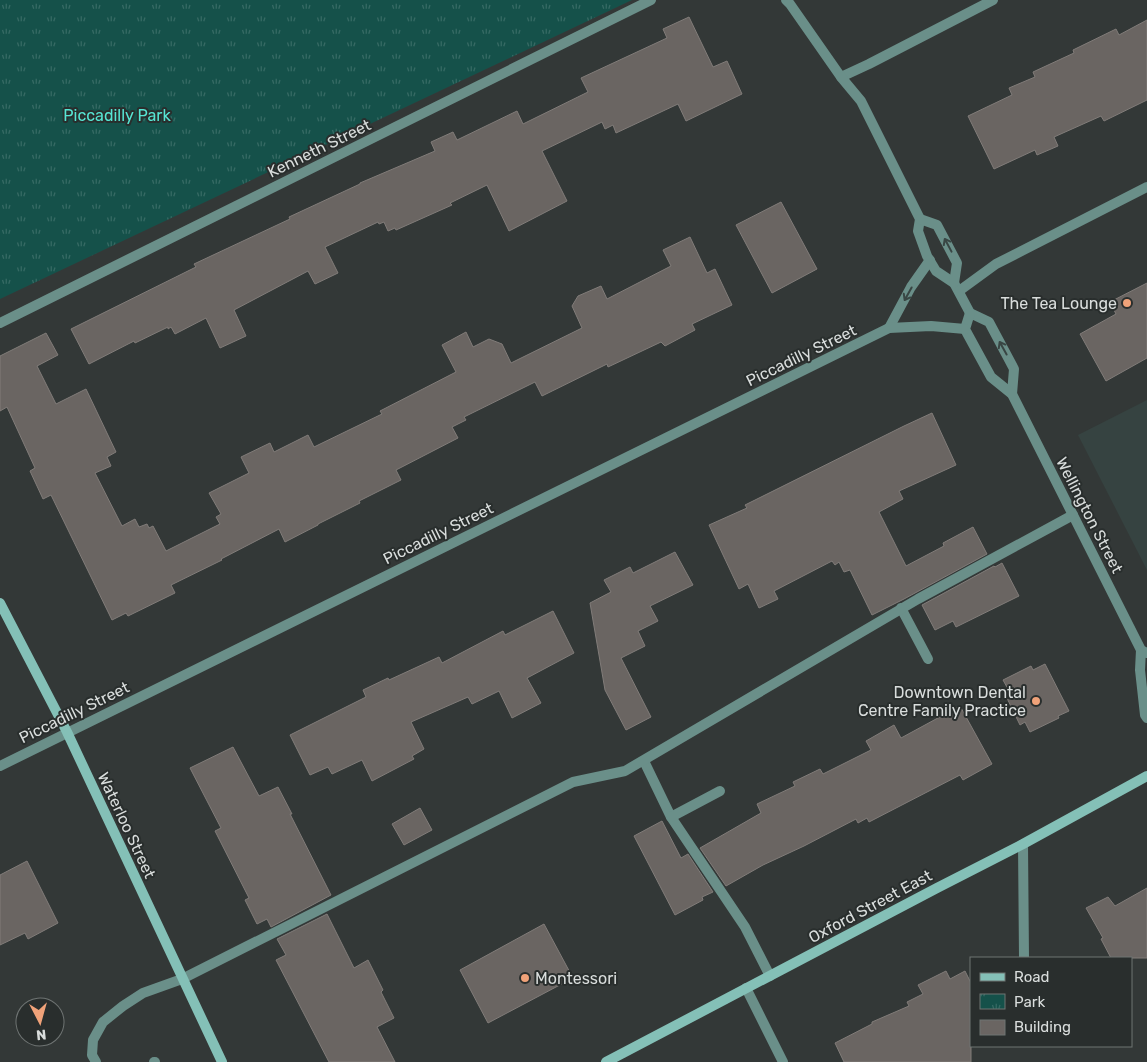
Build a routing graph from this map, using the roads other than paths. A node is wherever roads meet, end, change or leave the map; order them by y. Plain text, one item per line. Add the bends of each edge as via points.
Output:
1 (651, 0) edge
2 (786, 0) edge
3 (993, 0) edge
4 (841, 77) junction
5 (1147, 187) edge
6 (920, 219) junction
7 (930, 260) junction
8 (957, 287) junction
9 (970, 313) junction
10 (0, 323) edge
11 (889, 328) junction
12 (966, 329) junction
13 (1012, 394) junction
14 (1073, 515) junction
15 (0, 603) edge
16 (902, 608) junction
17 (1144, 652) edge
18 (928, 659) dead end
19 (1147, 718) edge
20 (67, 732) junction
21 (644, 761) junction
22 (0, 766) edge
23 (1147, 776) edge
24 (720, 791) dead end
25 (671, 817) junction
26 (1023, 844) junction
27 (1024, 957) edge
28 (770, 976) junction
29 (182, 979) junction
30 (746, 988) junction
31 (96, 1062) edge
32 (222, 1062) edge
33 (606, 1062) edge
34 (783, 1062) edge

1 - 10 street, Kenneth Street
2 - 4 street
3 - 4 street
4 - 6 street via 861,101
5 - 8 street
6 - 7 street via 918,231
8 -> 6 street via 957,262 937,225
7 - 8 street via 936,271
7 -> 11 street
8 - 9 street
9 - 12 street
13 -> 9 street via 1014,369 989,322
11 - 12 street, Piccadilly Street via 932,326
11 - 20 street, Piccadilly Street
12 - 13 street, Wellington Street via 991,377
13 - 14 street, Wellington Street
14 - 16 street
14 - 17 street, Wellington Street
15 - 20 main road, Waterloo Street
16 - 18 street
16 - 21 street
17 - 19 street, Wellington Street via 1140,670 1144,715
20 - 22 street, Piccadilly Street
20 - 29 main road, Waterloo Street
21 - 25 street
21 - 29 street via 626,771 573,782
23 - 26 main road, Oxford Street East
24 - 25 street
25 - 28 street via 744,927
26 - 27 street
26 - 28 main road, Oxford Street East
28 - 30 main road, Oxford Street East
29 - 31 street via 143,993 103,1022 93,1040 92,1055
29 - 32 main road, Waterloo Street
30 - 33 main road, Oxford Street East
30 - 34 street

